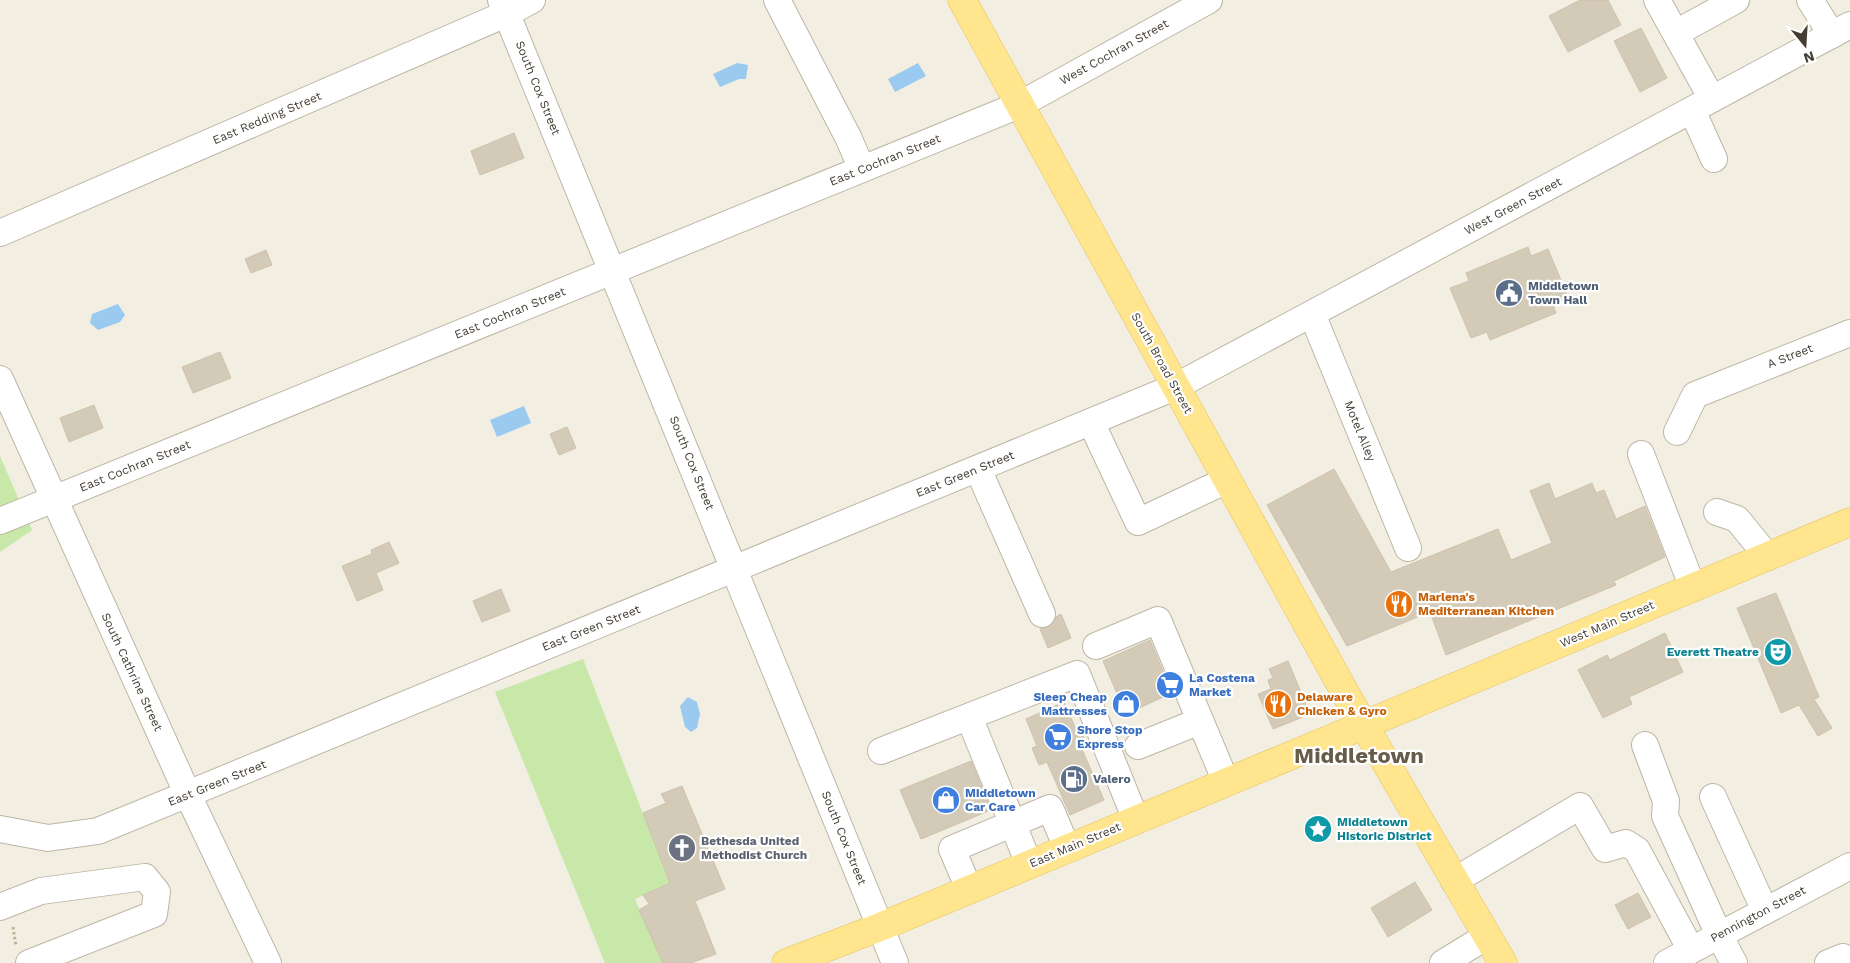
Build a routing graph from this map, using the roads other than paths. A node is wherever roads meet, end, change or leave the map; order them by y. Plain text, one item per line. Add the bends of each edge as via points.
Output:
1 (532, 0) edge
2 (777, 0) edge
3 (962, 0) edge
4 (1209, 0) edge
5 (1657, 0) edge
6 (1736, 0) edge
7 (1810, 0) edge
8 (504, 7) edge
9 (1841, 30) edge
10 (1676, 33) junction
11 (1019, 104) junction
12 (1702, 105) junction
13 (1714, 159) dead end
14 (862, 169) junction
15 (0, 233) edge
16 (613, 271) junction
17 (1312, 314) junction
18 (1850, 333) edge
19 (0, 380) edge
20 (1176, 387) junction
21 (1091, 422) junction
22 (1677, 432) dead end
23 (1641, 454) dead end
24 (978, 469) junction
25 (1227, 480) junction
26 (53, 500) junction
27 (1717, 512) dead end
28 (0, 521) edge
29 (1850, 522) edge
30 (1408, 548) dead end
31 (1768, 557) junction
32 (736, 568) junction
33 (1693, 588) junction
34 (1042, 614) dead end
35 (1096, 646) dead end
36 (969, 716) junction
37 (1200, 721) junction
38 (1364, 725) junction
39 (1645, 745) dead end
40 (1138, 746) dead end
41 (881, 751) dead end
42 (1226, 782) junction
43 (188, 795) junction
44 (1713, 797) dead end
45 (1136, 820) junction
46 (1012, 824) junction
47 (0, 829) edge
48 (1067, 848) junction
49 (1029, 864) junction
50 (1850, 866) edge
51 (1454, 881) junction
52 (969, 889) junction
53 (0, 906) edge
54 (1765, 911) junction
55 (880, 927) junction
56 (1719, 935) junction
57 (1487, 936) junction
58 (1691, 950) junction
59 (29, 963) edge
60 (268, 963) edge
61 (786, 963) edge
62 (896, 963) edge
63 (1443, 963) edge
64 (1503, 963) edge
65 (1667, 963) edge
66 (1734, 963) edge

1 - 8 street, East Redding Street
2 - 14 street
3 - 11 main road, South Broad Street
4 - 11 street, West Cochran Street
5 - 10 street
6 - 10 street
7 - 9 street
8 - 15 street, East Redding Street
8 - 16 street, South Cox Street
9 - 12 street, West Green Street
10 - 12 street
11 - 14 street, East Cochran Street
11 - 20 main road, South Broad Street
12 - 13 street
12 - 17 street, West Green Street
14 - 16 street, East Cochran Street
16 - 26 street, East Cochran Street
16 - 32 street, South Cox Street
17 - 20 street, West Green Street
17 - 30 street, Motel Alley
18 - 22 street, A Street via 1695,395
19 - 26 street, South Cathrine Street
20 - 21 street, East Green Street
20 - 25 main road, South Broad Street
21 - 24 street, East Green Street
21 - 25 street via 1138,522
23 - 33 street
24 - 32 street, East Green Street
24 - 34 street
25 - 38 main road, South Broad Street
26 - 28 street, East Cochran Street
26 - 43 street, South Cathrine Street
27 - 31 street via 1737,519
29 - 31 main road, West Main Street
31 - 33 main road, West Main Street
32 - 43 street, East Green Street
32 - 55 street, South Cox Street
33 - 38 main road, West Main Street
35 - 37 street via 1158,620
36 - 41 street
36 - 45 street via 1076,674
36 - 46 street
37 - 40 street
37 - 42 street
38 - 42 main road, East Main Street
38 - 51 main road, South Broad Street
39 - 56 street via 1666,801 1665,816
42 - 45 main road, East Main Street
43 - 47 street, East Green Street via 98,831 72,836 48,838
43 - 60 street, South Cathrine Street
44 - 54 street
45 - 48 main road, East Main Street
46 - 48 street via 1050,808
46 - 49 street
46 - 52 street via 952,849
48 - 49 main road, East Main Street
49 - 52 main road, East Main Street
50 - 54 street, Pennington Street
51 - 57 main road, South Broad Street
51 - 58 street via 1580,806 1605,850 1626,843 1637,850
52 - 55 main road, East Main Street
53 - 59 street via 42,891 145,878 157,892 154,914
54 - 56 street, Pennington Street
55 - 61 main road, East Main Street
55 - 62 street, South Cox Street
56 - 58 street, Pennington Street
56 - 66 street
57 - 63 street
57 - 64 main road, South Broad Street
58 - 65 street, Pennington Street

